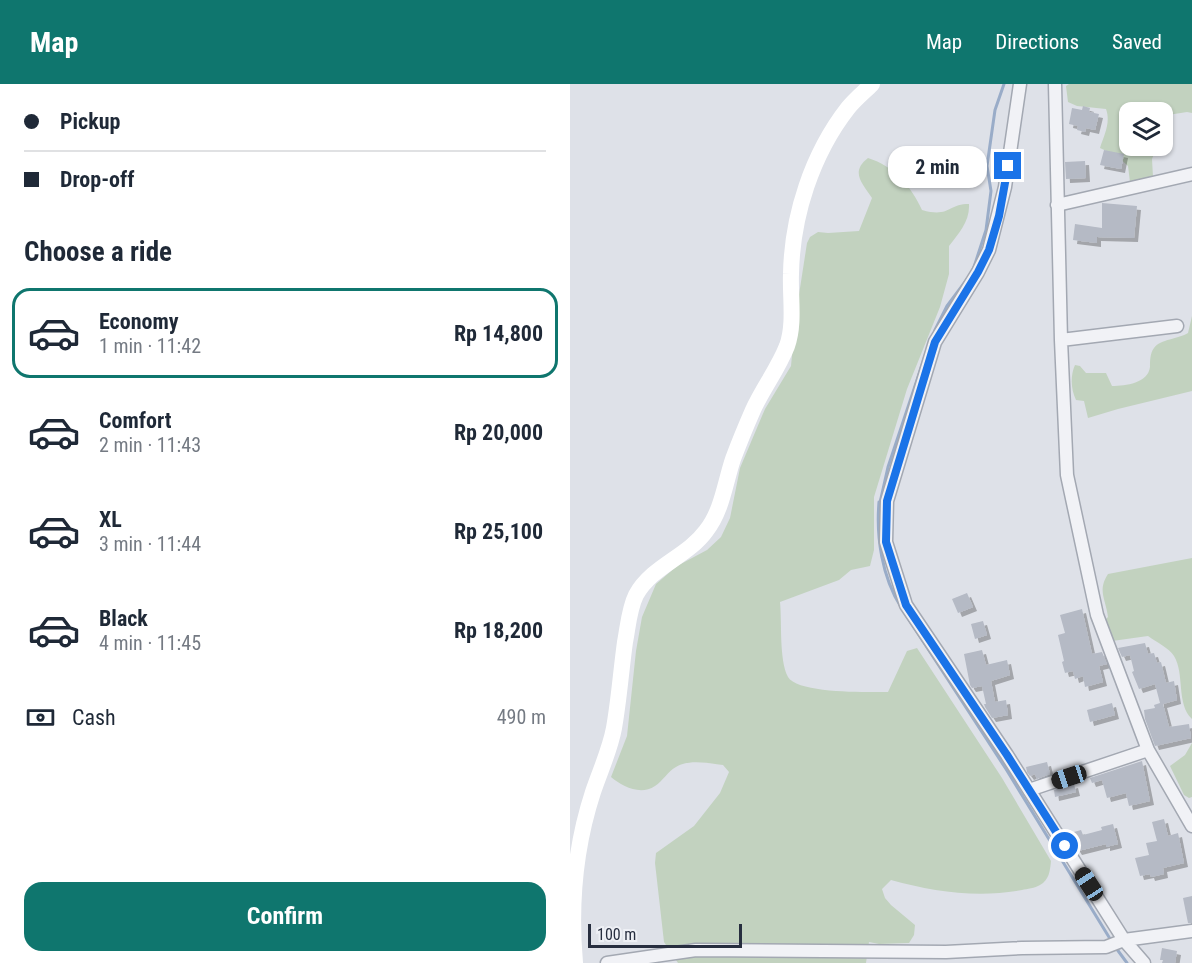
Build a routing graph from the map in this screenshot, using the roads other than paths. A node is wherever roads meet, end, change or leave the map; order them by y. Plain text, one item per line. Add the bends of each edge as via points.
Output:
1 (872, 84) edge
2 (1020, 84) edge
3 (1055, 84) edge
4 (1192, 174) edge
5 (1057, 205) junction
6 (1177, 326) dead end
7 (1060, 340) junction
8 (1148, 750) junction
9 (1029, 790) junction
10 (1192, 826) edge
11 (1192, 931) edge
12 (1122, 942) junction
13 (575, 963) edge
14 (607, 963) edge
15 (1144, 963) edge

1 - 13 main road via 849,106 813,168 792,247 789,340 754,409 719,507 700,539 656,571 634,598 614,732 580,835 573,879
2 - 9 street via 1005,187 989,250 935,342 887,501 886,542 906,605
3 - 5 street
4 - 5 street
5 - 7 street
6 - 7 street
7 - 8 street via 1069,486 1097,615
8 - 9 street
8 - 10 street
9 - 12 street
11 - 12 street
12 - 14 street via 1106,947 946,952 696,950
12 - 15 street

